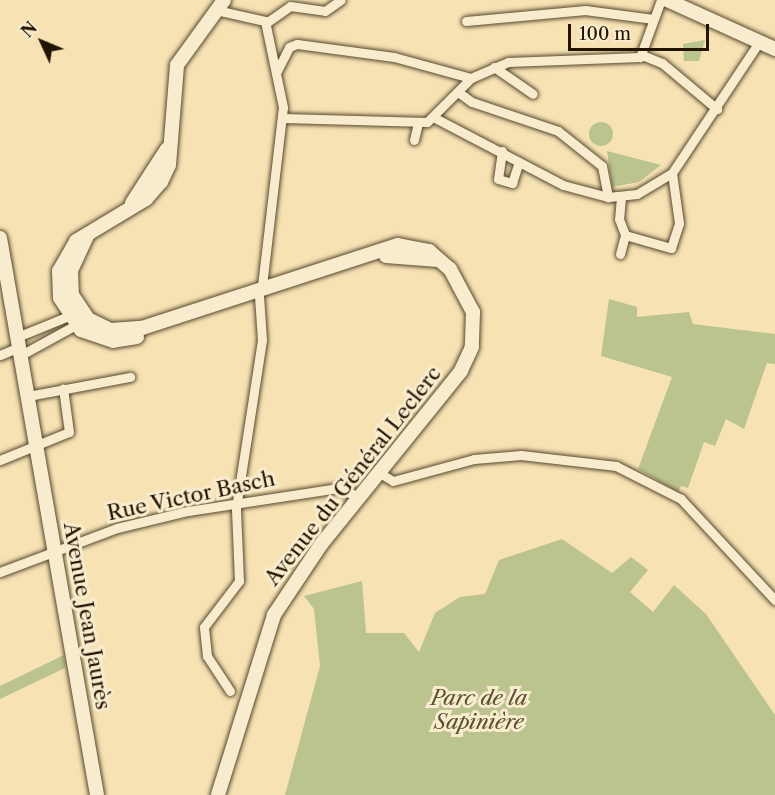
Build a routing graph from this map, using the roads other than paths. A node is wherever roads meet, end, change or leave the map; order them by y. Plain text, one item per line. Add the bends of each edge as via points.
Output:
1 (341, 0) edge
2 (661, 0) edge
3 (668, 0) edge
4 (220, 5) edge
5 (653, 19) junction
6 (466, 21) dead end
7 (266, 23) junction
8 (759, 42) junction
9 (775, 49) edge
10 (642, 55) junction
11 (494, 67) junction
12 (276, 73) junction
13 (471, 78) junction
14 (458, 92) junction
15 (533, 94) dead end
16 (717, 109) junction
17 (282, 118) junction
18 (435, 118) junction
19 (418, 123) junction
20 (414, 140) dead end
21 (502, 152) junction
22 (519, 162) junction
23 (672, 173) junction
24 (608, 197) junction
25 (621, 197) junction
26 (625, 235) junction
27 (0, 238) edge
28 (620, 254) dead end
29 (260, 291) junction
30 (78, 318) junction
31 (19, 346) junction
32 (0, 355) edge
33 (130, 377) dead end
34 (63, 388) junction
35 (28, 396) junction
36 (36, 445) junction
37 (0, 460) edge
38 (378, 472) junction
39 (358, 497) junction
40 (237, 503) junction
41 (54, 552) junction
42 (0, 572) edge
43 (775, 600) edge
44 (230, 691) dead end
45 (97, 795) edge
46 (218, 795) edge

1 - 7 street via 325,11 290,6
2 - 5 street
3 - 8 main road
4 - 7 street
4 - 30 main road via 177,65 167,149 169,165 161,182 146,199 132,203 67,252 59,271 59,295
5 - 6 street via 623,12 585,10
5 - 10 street
7 - 12 street
8 - 9 main road
8 - 16 street
10 - 11 street via 556,57
10 - 16 street via 662,63
11 - 13 street
11 - 15 street
12 - 13 street via 285,52 297,44 394,57
12 - 17 street
13 - 14 street
14 - 18 street
14 - 24 street via 472,102 558,131 602,166
16 - 23 street
17 - 19 street
17 - 29 street
18 - 19 street
18 - 21 street
19 - 20 street
21 - 22 street
21 - 22 street via 498,178 512,183
22 - 24 street via 563,185
23 - 25 street via 646,191
23 - 26 street via 679,223 673,246
24 - 25 street
25 - 26 street via 618,219
26 - 28 street
27 - 31 main road, Avenue Jean Jaurès
29 - 30 main road, Avenue du Général Leclerc via 120,341 92,337
29 - 38 main road, Avenue du Général Leclerc via 384,256 438,260 458,279 471,304 472,347 461,371
29 - 40 street via 262,340
30 - 31 street
30 - 31 street
31 - 32 street
31 - 35 main road, Avenue Jean Jaurès
33 - 34 street
34 - 35 street
34 - 36 street via 69,432
35 - 36 main road, Avenue Jean Jaurès
36 - 37 street
36 - 41 main road, Avenue Jean Jaurès
38 - 39 main road, Avenue du Général Leclerc
38 - 43 street via 393,481 474,459 530,455 616,466 681,500
39 - 40 street, Rue Victor Basch via 338,488
39 - 46 main road, Avenue du Général Leclerc via 291,586 270,625
40 - 41 street, Rue Victor Basch via 117,528
40 - 44 street via 239,581 210,614 204,634 207,656
41 - 42 street, Rue Victor Basch
41 - 45 main road, Avenue Jean Jaurès

